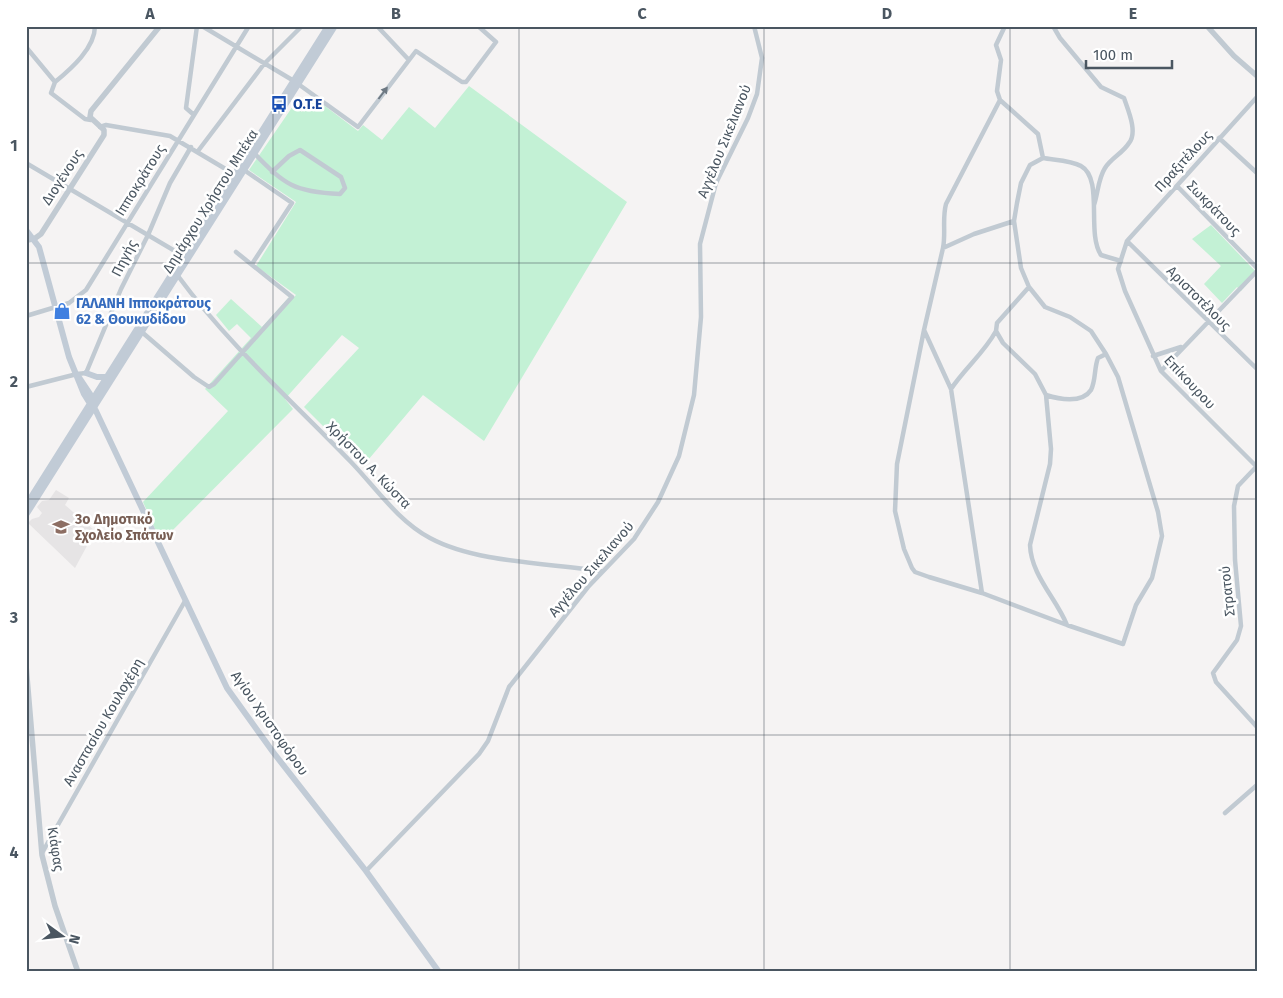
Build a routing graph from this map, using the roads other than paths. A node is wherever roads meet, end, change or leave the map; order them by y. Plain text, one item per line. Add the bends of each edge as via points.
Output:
1 (95, 26) edge
2 (160, 26) edge
3 (197, 26) edge
4 (202, 26) edge
5 (249, 26) edge
6 (302, 26) edge
7 (328, 26) edge
8 (336, 26) edge
9 (377, 26) edge
10 (478, 26) edge
11 (754, 26) edge
12 (1005, 26) edge
13 (1053, 26) edge
14 (1207, 26) edge
15 (26, 46) edge
16 (236, 47) junction
17 (408, 59) junction
18 (264, 64) junction
19 (1257, 76) edge
20 (55, 82) junction
21 (296, 82) junction
22 (1257, 97) edge
23 (1000, 100) junction
24 (194, 115) junction
25 (91, 120) junction
26 (100, 127) junction
27 (1219, 138) junction
28 (179, 139) junction
29 (191, 147) junction
30 (198, 151) junction
31 (254, 153) junction
32 (1043, 158) junction
33 (26, 163) edge
34 (244, 170) junction
35 (272, 172) junction
36 (1257, 173) edge
37 (234, 174) junction
38 (1176, 186) junction
39 (70, 189) junction
40 (1093, 207) junction
41 (1014, 221) junction
42 (127, 223) junction
43 (26, 230) edge
44 (148, 235) junction
45 (34, 239) junction
46 (26, 241) edge
47 (1127, 241) junction
48 (943, 248) junction
49 (236, 252) dead end
50 (186, 258) junction
51 (1121, 261) junction
52 (252, 264) junction
53 (1257, 270) edge
54 (178, 276) junction
55 (1029, 287) junction
56 (56, 308) junction
57 (26, 316) edge
58 (1207, 322) junction
59 (924, 330) junction
60 (996, 331) junction
61 (143, 333) junction
62 (1182, 346) junction
63 (244, 353) junction
64 (1106, 354) junction
65 (1153, 356) junction
66 (1257, 369) edge
67 (1161, 371) junction
68 (86, 373) junction
69 (78, 375) junction
70 (107, 377) junction
71 (26, 387) edge
72 (951, 389) junction
73 (1046, 395) junction
74 (92, 405) junction
75 (1257, 466) edge
76 (26, 505) edge
77 (26, 515) edge
78 (601, 571) junction
79 (982, 593) junction
80 (185, 601) junction
81 (1067, 626) junction
82 (26, 665) edge
83 (1257, 728) edge
84 (1257, 785) edge
85 (1225, 813) dead end
86 (42, 855) junction
87 (366, 871) junction
88 (78, 972) edge
89 (439, 972) edge

1 - 20 street via 93,39 75,64
2 - 25 street via 91,111
3 - 24 street via 186,108
4 - 16 street
5 - 16 street, Ιπποκράτους
6 - 18 street
7 - 21 main road, Δημάρχου Χρήστου Μπέκα
8 - 21 main road, Δημάρχου Χρήστου Μπέκα
9 - 17 street
10 - 17 street via 496,42 464,83 420,52 414,52
11 - 78 street, Αγγέλου Σικελιανού via 762,58 757,94 716,183 700,244 701,317 694,395 680,456 642,528 617,558
12 - 23 street via 996,45 1001,60 997,91
13 - 40 street via 1101,87 1124,98 1129,113 1133,133 1130,143 1105,168
14 - 19 street
15 - 20 street
16 - 18 street
16 - 24 street, Ιπποκράτους
21 -> 17 street via 358,127
18 - 21 street
18 - 30 street
20 - 25 street via 51,92 85,119
21 - 31 main road, Δημάρχου Χρήστου Μπέκα
21 - 37 main road, Δημάρχου Χρήστου Μπέκα
22 - 27 street, Πραξιτέλους
23 - 32 street via 1038,134
23 - 48 street via 946,204
24 - 28 street, Ιπποκράτους
25 - 26 street
26 - 28 street via 106,125
26 - 39 street, Διογένους via 104,135
27 - 36 street
27 - 38 street, Πραξιτέλους
28 - 29 street
28 - 42 street, Ιπποκράτους
29 - 30 street
29 - 44 street, Πηγής via 170,183
30 - 37 street
31 - 34 main road, Δημάρχου Χρήστου Μπέκα
31 - 35 street
32 - 40 street via 1081,166 1089,173 1093,183
32 - 41 street via 1030,165 1022,182
33 - 39 street
34 - 50 main road, Δημάρχου Χρήστου Μπέκα
34 - 52 street via 292,203
35 - 35 street via 289,185 306,191 340,194 345,188 341,177 300,150
37 - 50 main road, Δημάρχου Χρήστου Μπέκα
38 - 47 street, Πραξιτέλους
38 - 53 street, Σωκράτους
39 - 42 street
39 - 45 street, Διογένους via 41,234
40 - 51 street via 1096,249 1101,256
41 - 48 street
41 - 55 street via 1021,268
42 - 44 street
42 - 56 street, Ιπποκράτους via 86,290
43 - 45 main road
44 - 50 street
44 - 68 street, Πηγής
45 - 46 street
45 - 56 main road, Αγίου Χριστοφόρου
47 - 51 street, Επίκουρου
47 - 58 street, Αριστοτέλους
48 - 59 street
49 - 52 street
50 - 54 main road, Δημάρχου Χρήστου Μπέκα
50 - 70 main road, Δημάρχου Χρήστου Μπέκα
51 - 65 street, Επίκουρου via 1118,269 1125,291
52 - 63 street via 292,297
53 - 58 street
54 - 61 main road, Δημάρχου Χρήστου Μπέκα
54 - 63 street, Χρήστου Α. Κώστα via 212,320
55 - 60 street via 998,323
55 - 64 street via 1045,307 1091,331
56 - 57 street, Ιπποκράτους
56 - 69 main road, Αγίου Χριστοφόρου via 69,357
58 - 62 street
58 - 66 street, Αριστοτέλους
59 - 72 street
59 - 79 street via 897,464 895,511 898,529 915,572
60 - 72 street via 986,349
60 - 73 street via 1003,343 1035,374
61 - 63 street via 194,377 211,386
61 - 74 main road, Δημάρχου Χρήστου Μπέκα
62 - 65 street
62 - 67 street
63 - 78 street, Χρήστου Α. Κώστα via 393,508 428,538 498,558
64 - 73 street via 1098,358 1090,390 1084,396 1059,399
64 - 81 street via 1118,377 1152,489 1162,536 1152,578 1136,605 1123,644
65 - 67 street, Επίκουρου
67 - 75 street, Επίκουρου
68 - 69 street
68 - 70 main road
69 - 71 street
69 - 74 main road, Αγίου Χριστοφόρου
70 - 74 main road, Δημάρχου Χρήστου Μπέκα
72 - 79 street
73 - 81 street via 1051,456 1030,545 1030,559
74 - 76 main road, Δημάρχου Χρήστου Μπέκα
74 - 77 main road, Δημάρχου Χρήστου Μπέκα
74 - 80 main road, Αγίου Χριστοφόρου
75 - 83 street, Στρατού via 1238,486 1234,506 1241,626 1237,640 1213,672 1216,682
78 - 87 street, Αγγέλου Σικελιανού via 509,687 488,741 479,754
79 - 81 street
80 - 86 street, Αναστασίου Κουλοχέρη
80 - 87 main road, Αγίου Χριστοφόρου via 227,688
82 - 86 street, Κιάφας
84 - 85 street
86 - 88 street, Κιάφας via 55,906
87 - 89 main road, Αγίου Χριστοφόρου

